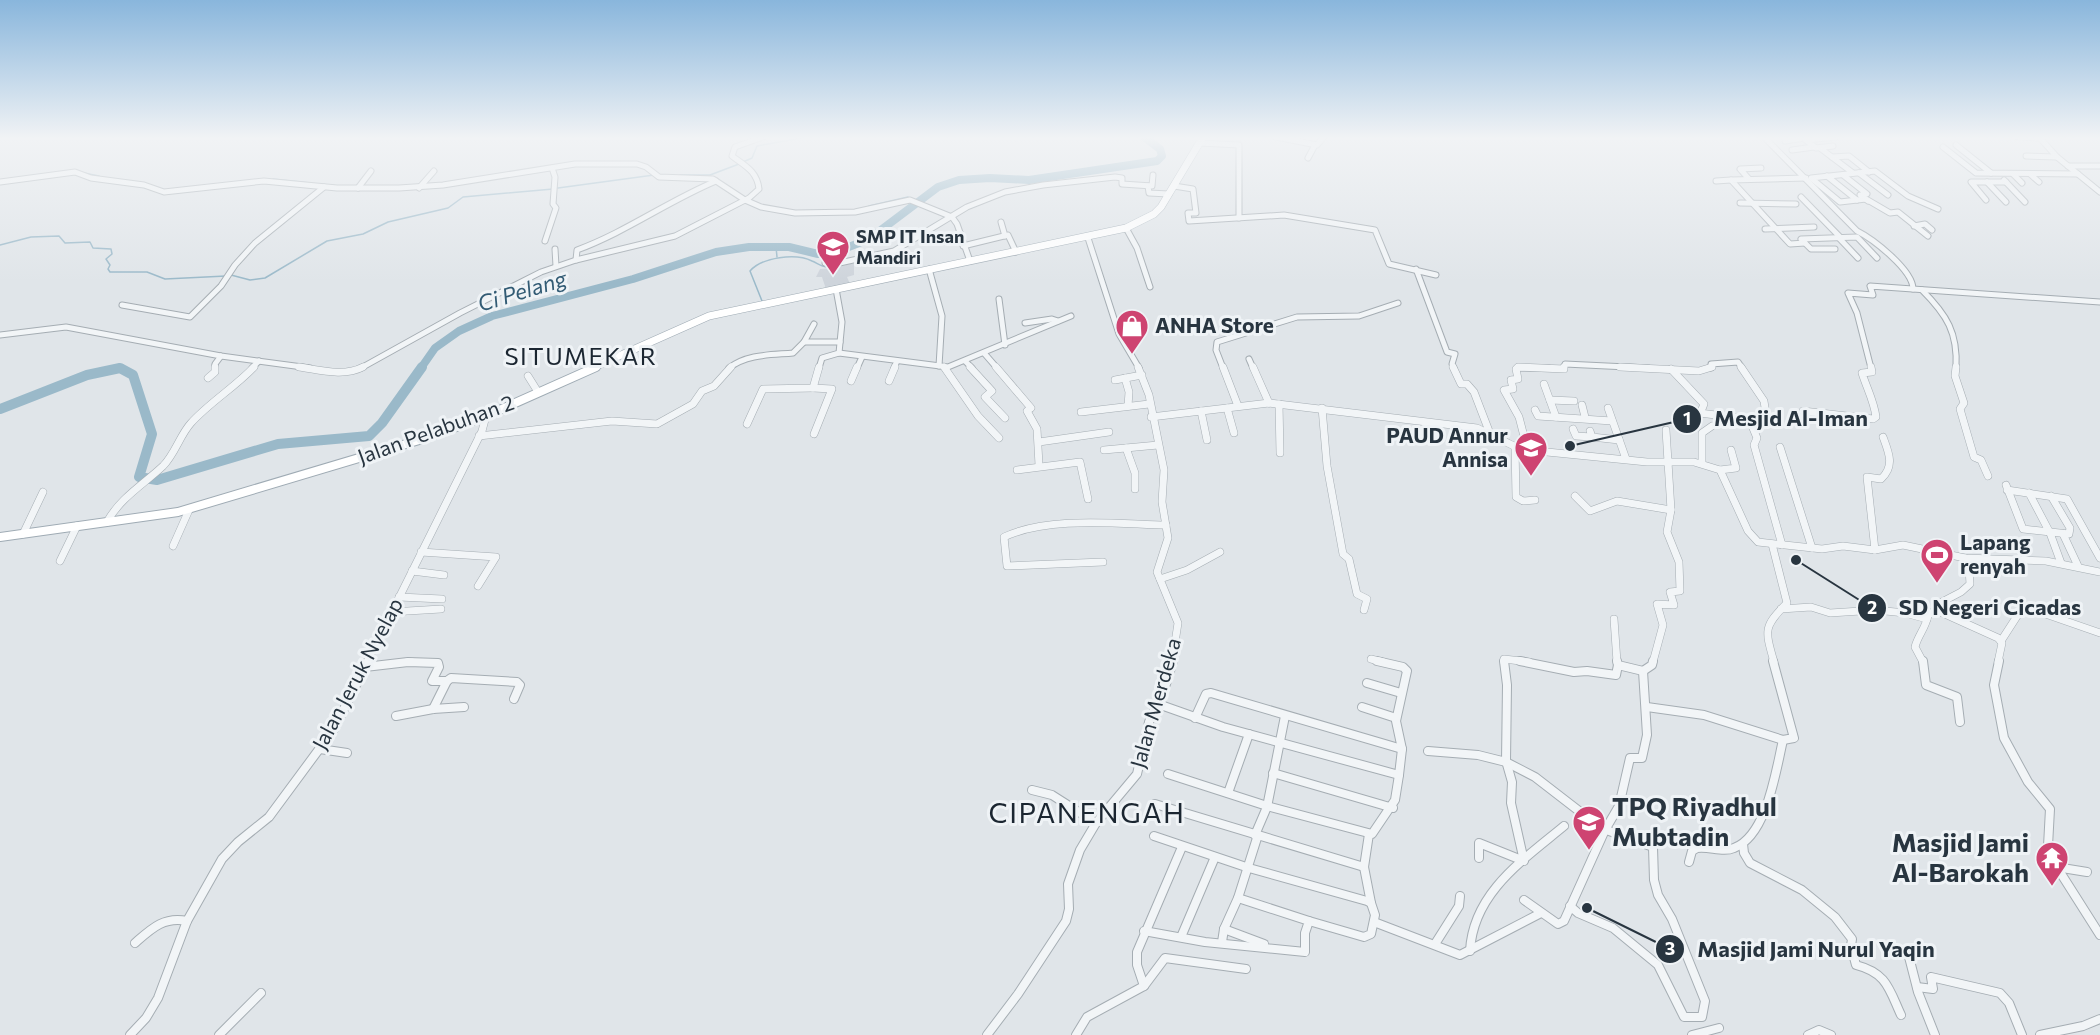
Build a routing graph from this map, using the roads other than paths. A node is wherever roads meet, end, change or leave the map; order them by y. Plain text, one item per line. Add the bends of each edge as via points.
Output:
1 (148, 185) edge
2 (228, 185) edge
3 (324, 185) edge
4 (431, 185) edge
5 (554, 185) edge
6 (708, 185) edge
7 (724, 185) edge
8 (758, 185) edge
9 (1050, 185) edge
10 (1139, 185) edge
11 (1152, 185) edge
12 (1239, 185) edge
13 (1736, 185) edge
14 (1812, 185) edge
15 (1815, 185) edge
16 (1839, 185) edge
17 (1854, 185) edge
18 (1874, 185) edge
19 (1894, 185) edge
20 (1972, 185) edge
21 (1990, 185) edge
22 (2009, 185) edge
23 (329, 186) junction
24 (1148, 186) junction
25 (1174, 186) joint
26 (358, 187) joint
27 (419, 187) joint
28 (1169, 194) junction
29 (1888, 195) dead end
30 (1819, 196) dead end
31 (1802, 197) dead end
32 (747, 199) junction
33 (1866, 199) junction
34 (1857, 200) junction
35 (1986, 200) dead end
36 (2006, 202) dead end
37 (2025, 202) dead end
38 (1740, 203) dead end
39 (1752, 203) junction
40 (1796, 204) dead end
41 (1938, 208) dead end
42 (952, 218) junction
43 (1239, 218) junction
44 (1001, 222) dead end
45 (1914, 226) junction
46 (1814, 227) dead end
47 (1126, 228) junction
48 (1776, 229) junction
49 (1765, 230) dead end
50 (1932, 230) dead end
51 (960, 234) junction
52 (1005, 236) junction
53 (1928, 236) dead end
54 (1839, 237) junction
55 (1857, 237) junction
56 (1088, 238) junction
57 (933, 240) dead end
58 (545, 241) dead end
59 (1805, 243) junction
60 (963, 246) junction
61 (555, 249) dead end
62 (1835, 249) dead end
63 (1016, 252) junction
64 (1858, 258) dead end
65 (1877, 258) dead end
66 (576, 260) junction
67 (970, 261) junction
68 (825, 263) dead end
69 (556, 266) junction
70 (929, 269) junction
71 (1416, 269) junction
72 (1436, 276) dead end
73 (1150, 287) dead end
74 (836, 289) junction
75 (1913, 289) junction
76 (1922, 290) junction
77 (999, 299) dead end
78 (1398, 303) dead end
79 (2100, 303) edge
80 (122, 305) dead end
81 (1071, 316) dead end
82 (1058, 321) junction
83 (1024, 323) dead end
84 (814, 324) dead end
85 (0, 335) edge
86 (804, 342) junction
87 (840, 342) junction
88 (1005, 345) junction
89 (839, 353) junction
90 (984, 353) junction
91 (221, 356) junction
92 (862, 357) junction
93 (1249, 359) dead end
94 (259, 361) junction
95 (897, 361) junction
96 (965, 361) junction
97 (942, 366) junction
98 (1671, 369) junction
99 (1142, 375) junction
100 (528, 376) dead end
101 (208, 378) dead end
102 (1125, 378) junction
103 (1115, 380) dead end
104 (851, 381) dead end
105 (889, 381) dead end
106 (1544, 384) dead end
107 (813, 388) junction
108 (538, 392) junction
109 (1550, 400) junction
110 (1574, 401) dead end
111 (1269, 403) junction
112 (1149, 404) junction
113 (1279, 404) junction
114 (1582, 405) dead end
115 (1128, 406) junction
116 (1238, 406) junction
117 (1227, 408) junction
118 (1322, 408) junction
119 (1608, 408) dead end
120 (1535, 410) dead end
121 (1201, 411) junction
122 (1682, 411) dead end
123 (1803, 411) dead end
124 (1081, 412) dead end
125 (1700, 414) junction
126 (486, 416) junction
127 (1151, 417) junction
128 (1556, 417) junction
129 (1584, 417) junction
130 (1005, 418) dead end
131 (1612, 421) junction
132 (1750, 421) junction
133 (747, 423) dead end
134 (1712, 426) dead end
135 (1573, 429) dead end
136 (1666, 430) dead end
137 (1489, 431) junction
138 (1109, 432) dead end
139 (1234, 433) dead end
140 (814, 434) dead end
141 (479, 436) junction
142 (1883, 437) dead end
143 (999, 438) dead end
144 (1207, 440) dead end
145 (1619, 440) junction
146 (1039, 442) junction
147 (1158, 445) junction
148 (1515, 446) junction
149 (1780, 447) dead end
150 (1126, 448) junction
151 (1527, 448) junction
152 (1104, 450) dead end
153 (1731, 450) dead end
154 (1280, 453) dead end
155 (1626, 459) junction
156 (1702, 462) junction
157 (1670, 463) junction
158 (1039, 465) junction
159 (1017, 470) dead end
160 (1720, 470) junction
161 (1989, 476) dead end
162 (1135, 489) dead end
163 (44, 492) dead end
164 (2029, 493) junction
165 (1575, 496) dead end
166 (2051, 496) junction
167 (1088, 499) dead end
168 (1535, 500) dead end
169 (189, 510) junction
170 (1671, 510) junction
171 (107, 522) junction
172 (1166, 525) junction
173 (76, 526) junction
174 (2050, 533) junction
175 (23, 534) junction
176 (2063, 534) junction
177 (0, 537) edge
178 (1772, 544) junction
179 (1782, 545) junction
180 (173, 546) dead end
181 (1812, 548) junction
182 (1875, 550) junction
183 (421, 552) junction
184 (1221, 552) dead end
185 (1965, 558) junction
186 (2100, 558) edge
187 (60, 561) dead end
188 (1103, 562) dead end
189 (2061, 563) junction
190 (2078, 566) junction
191 (412, 571) junction
192 (2100, 572) edge
193 (444, 575) dead end
194 (1160, 579) junction
195 (478, 586) dead end
196 (399, 597) junction
197 (442, 599) dead end
198 (441, 609) dead end
199 (1781, 609) junction
200 (1364, 610) dead end
201 (1936, 610) junction
202 (391, 612) junction
203 (1614, 619) dead end
204 (1927, 619) junction
205 (2100, 633) edge
206 (2001, 641) junction
207 (1371, 659) dead end
208 (1618, 665) junction
209 (365, 667) junction
210 (1643, 671) junction
211 (447, 681) junction
212 (1367, 683) dead end
213 (1401, 693) junction
214 (514, 699) dead end
215 (1158, 704) junction
216 (465, 707) dead end
217 (1362, 707) dead end
218 (1647, 707) junction
219 (433, 709) junction
220 (396, 716) dead end
221 (1285, 716) junction
222 (1195, 718) junction
223 (1396, 718) junction
224 (1960, 722) dead end
225 (1249, 734) junction
226 (1783, 740) junction
227 (1279, 743) junction
228 (320, 749) junction
229 (1402, 749) junction
230 (1428, 751) dead end
231 (347, 753) dead end
232 (1506, 761) junction
233 (1273, 773) junction
234 (1168, 774) dead end
235 (1399, 775) junction
236 (1032, 790) dead end
237 (1228, 793) junction
238 (1155, 804) dead end
239 (1267, 806) junction
240 (1393, 808) junction
241 (1096, 823) junction
242 (1564, 826) dead end
243 (1605, 830) junction
244 (1255, 834) junction
245 (1369, 834) junction
246 (1154, 836) dead end
247 (1743, 844) junction
248 (1182, 847) junction
249 (1215, 857) junction
250 (1479, 858) dead end
251 (1524, 861) junction
252 (1689, 861) dead end
253 (1364, 867) junction
254 (2056, 867) junction
255 (1249, 868) junction
256 (2086, 872) dead end
257 (1460, 896) dead end
258 (1238, 898) junction
259 (1524, 900) dead end
260 (1371, 903) junction
261 (1570, 906) junction
262 (1541, 913) junction
263 (187, 921) junction
264 (1309, 921) junction
265 (1374, 922) junction
266 (1224, 929) junction
267 (1144, 931) junction
268 (2100, 935) edge
269 (1181, 937) junction
270 (1222, 942) junction
271 (135, 943) dead end
272 (1436, 944) junction
273 (1272, 947) junction
274 (1470, 951) junction
275 (1908, 953) dead end
276 (1246, 969) dead end
277 (1144, 986) junction
278 (1917, 987) junction
279 (261, 993) dead end
280 (1901, 1016) dead end
281 (2100, 1019) edge
282 (1719, 1028) dead end
283 (130, 1035) edge
284 (219, 1035) edge
285 (987, 1035) edge
286 (1076, 1035) edge
287 (1692, 1035) edge
288 (1808, 1035) edge
289 (1831, 1035) edge
290 (1935, 1035) edge
291 (2022, 1035) edge
292 (2040, 1035) edge

1 - 2 street via 164,192
3 - 23 street
4 - 27 street
5 - 58 street via 556,208
6 - 66 street via 662,206 621,233 577,250
7 - 32 street
8 - 32 street via 758,191
9 - 42 street via 990,197
10 - 24 street
11 - 24 street
12 - 43 street
13 - 39 street
14 - 75 street via 1860,234 1869,237 1902,267
15 - 34 street via 1840,202
16 - 34 street
17 - 33 street via 1867,194 1860,195
18 - 29 street
19 - 41 street via 1908,196
20 - 35 street
21 - 36 street
22 - 37 street
23 - 26 street
23 - 80 street via 255,243 190,317
24 - 28 street via 1149,193
25 - 28 main road, Jalan Pelabuhan 2
25 - 43 street via 1193,189 1196,213 1188,213 1189,221
26 - 27 street
28 - 47 main road, Jalan Pelabuhan 2 via 1154,214
30 - 55 street
31 - 54 street
32 - 42 street via 761,207 806,214 855,212 910,200
32 - 66 street via 675,236
33 - 34 street
33 - 45 street via 1890,213 1898,212
38 - 39 street
39 - 40 street
39 - 48 street
42 - 51 street
42 - 68 street via 894,251
43 - 71 street via 1284,215 1375,230 1389,264
44 - 52 street
45 - 50 street via 1925,225
45 - 53 street
46 - 48 street
47 - 56 main road, Jalan Pelabuhan 2
47 - 73 street
48 - 49 street
48 - 59 street via 1790,244
51 - 57 street
51 - 60 street
52 - 60 street
52 - 63 street via 1009,236
54 - 55 street
54 - 59 street via 1801,239
54 - 64 street
55 - 65 street
56 - 63 main road, Jalan Pelabuhan 2
56 - 99 street via 1119,334
59 - 62 street via 1811,249
60 - 67 street
61 - 69 street
63 - 67 main road, Jalan Pelabuhan 2
66 - 69 street
67 - 70 main road, Jalan Pelabuhan 2
69 - 94 street via 499,292 357,371 336,372
70 - 74 main road, Jalan Pelabuhan 2
70 - 97 street via 942,316
71 - 72 street
71 - 137 street via 1447,352 1455,354 1452,364 1461,384 1467,384 1474,392
74 - 87 street via 842,322
74 - 108 main road, Jalan Pelabuhan 2 via 704,317
75 - 76 street
75 - 123 street via 1870,286 1873,295 1848,293 1872,372 1862,373 1875,402 1876,417
76 - 79 street
76 - 161 street via 1951,327 1957,347 1955,376 1964,403 1960,409 1964,434
77 - 88 street
78 - 116 street via 1359,316 1297,317 1217,342 1216,350
81 - 82 street
82 - 83 street
82 - 88 street
84 - 86 street
85 - 91 street via 66,327
86 - 87 street
86 - 141 street via 793,353 738,361 714,386 702,391 693,404 659,423 612,422
87 - 89 street
88 - 90 street
89 - 92 street
89 - 107 street via 822,358
90 - 96 street
90 - 146 street via 1031,408 1027,411
91 - 94 street
91 - 101 street
92 - 95 street
92 - 104 street
93 - 111 street
94 - 171 street via 189,425 167,462 132,492
95 - 97 street
95 - 105 street
96 - 97 street
96 - 130 street via 992,391 986,397
97 - 143 street
98 - 125 street via 1704,404
98 - 132 street via 1699,371 1712,369 1712,364 1738,362 1764,403 1767,421
98 - 151 street via 1565,364 1564,369 1517,368 1518,379 1511,380 1513,389 1504,390 1519,417
99 - 102 street
99 - 112 street
100 - 108 street
102 - 103 street
102 - 115 street
106 - 109 street
107 - 133 street via 764,388
107 - 140 street via 832,389
108 - 126 main road, Jalan Pelabuhan 2
109 - 110 street
109 - 128 street
111 - 113 street
111 - 116 street
112 - 115 street
112 - 127 street
113 - 118 street
113 - 154 street
114 - 129 street
115 - 124 street
116 - 117 street
117 - 121 street
117 - 139 street
118 - 137 street
118 - 200 street via 1327,466 1343,554 1349,559 1357,594 1367,599
119 - 131 street
120 - 128 street via 1537,416
121 - 127 street
121 - 144 street
122 - 125 street
125 - 132 street
126 - 141 street, Jalan Jeruk Nyelap
126 - 169 main road, Jalan Pelabuhan 2
127 - 147 street
128 - 129 street
129 - 131 street
131 - 145 street
132 - 179 street
134 - 156 street via 1702,433
135 - 145 street via 1576,436 1591,434
136 - 157 street
137 - 148 street
138 - 146 street
141 - 183 street, Jalan Jeruk Nyelap
142 - 182 street via 1890,468 1881,479 1867,476
145 - 155 street
146 - 158 street
147 - 150 street
147 - 172 street via 1164,470 1162,502
148 - 151 street
148 - 168 street via 1516,497
149 - 181 street
150 - 152 street
150 - 162 street via 1135,473
151 - 155 street
153 - 160 street via 1736,468
155 - 157 street
156 - 157 street
156 - 160 street
157 - 170 street
158 - 159 street
158 - 167 street via 1082,462
160 - 178 street via 1752,537
163 - 175 street
164 - 166 street
164 - 174 street
164 - 174 street via 2007,487 2023,529
165 - 170 street via 1590,511 1616,501
166 - 176 street via 2070,528 2071,532
166 - 186 street via 2070,502
169 - 171 main road, Jalan Pelabuhan 2
169 - 180 street
170 - 210 street via 1667,532 1679,562 1680,591 1670,592 1674,605 1656,604 1663,625 1652,665
171 - 173 main road, Jalan Pelabuhan 2
172 - 188 street via 1069,525 1025,530 1004,537 1007,566
172 - 194 street via 1167,544 1158,566
173 - 175 main road, Jalan Pelabuhan 2
173 - 187 street
174 - 176 street
174 - 189 street
175 - 177 main road, Jalan Pelabuhan 2
176 - 190 street
178 - 179 street
178 - 199 street via 1787,603
179 - 181 street
181 - 182 street
182 - 185 street via 1903,545
183 - 191 street, Jalan Jeruk Nyelap
183 - 195 street via 496,557
184 - 194 street
185 - 189 street
185 - 201 street via 1971,570 1971,584 1967,590 1938,604
189 - 190 street
190 - 192 street
191 - 193 street
191 - 196 street, Jalan Jeruk Nyelap
194 - 215 street, Jalan Merdeka via 1178,623 1176,647
196 - 197 street
196 - 202 street, Jalan Jeruk Nyelap
198 - 202 street
199 - 204 street via 1811,608 1830,613 1876,610
199 - 226 street via 1768,624 1767,638 1794,734 1791,740
201 - 204 street
201 - 206 street
202 - 209 street, Jalan Jeruk Nyelap
203 - 208 street
204 - 224 street via 1915,647 1923,659 1925,683 1954,694
205 - 206 street via 2034,609 2024,609
206 - 254 street via 1994,685 2004,738 2028,782 2050,809 2048,846
207 - 213 street via 1407,669
208 - 210 street
208 - 232 street via 1616,675 1611,675 1504,658
209 - 211 street via 438,663 432,680
209 - 228 street, Jalan Jeruk Nyelap
210 - 218 street
211 - 214 street via 451,678 517,682 520,685
211 - 219 street
212 - 213 street
213 - 223 street
215 - 222 street
215 - 241 street, Jalan Merdeka via 1143,741 1137,774
216 - 219 street
217 - 223 street
218 - 226 street via 1704,715
218 - 243 street via 1642,758 1630,758 1613,820
219 - 220 street
221 - 222 street via 1208,693
221 - 227 street
221 - 229 street
222 - 225 street
223 - 229 street
225 - 227 street
225 - 237 street
226 - 247 street via 1767,806
227 - 233 street
227 - 235 street
228 - 231 street
228 - 263 street, Jalan Jeruk Nyelap via 269,817 222,859
229 - 235 street
230 - 232 street via 1485,754
232 - 243 street
232 - 251 street
233 - 239 street
233 - 240 street
234 - 237 street
235 - 240 street via 1400,788
236 - 241 street via 1052,795
237 - 239 street
238 - 244 street
239 - 244 street
239 - 245 street
240 - 245 street
241 - 285 street, Jalan Merdeka via 1072,870 1069,909 1060,933
242 - 251 street
243 - 261 street
243 - 261 street via 1634,838 1654,849 1654,880 1706,1001 1703,1016 1685,1019 1658,965 1613,928
244 - 253 street
244 - 255 street
245 - 253 street
246 - 248 street
247 - 252 street via 1734,849 1699,846 1692,851
247 - 280 street via 1750,863 1802,890 1844,926 1852,939 1856,965 1883,976
248 - 249 street
248 - 267 street
249 - 255 street
249 - 269 street
250 - 251 street via 1479,843
251 - 274 street via 1492,890 1471,934
253 - 260 street
254 - 256 street
254 - 268 street
255 - 258 street
255 - 260 street
257 - 272 street
258 - 264 street
258 - 266 street
259 - 262 street
260 - 265 street
261 - 262 street via 1561,924
262 - 274 street
263 - 271 street via 177,917 164,919
263 - 283 street, Jalan Jeruk Nyelap via 158,998
264 - 265 street via 1364,937 1371,934
264 - 273 street via 1305,952
265 - 272 street
266 - 270 street
266 - 273 street
267 - 269 street
267 - 277 street via 1137,952
269 - 270 street
270 - 273 street
272 - 274 street via 1460,955
275 - 278 street
276 - 277 street via 1165,958
277 - 286 street via 1087,1017
278 - 290 street
278 - 291 street via 1933,989 1930,977 2000,993 2009,1003
279 - 284 street
281 - 292 street
282 - 287 street
288 - 289 street via 1819,1030

